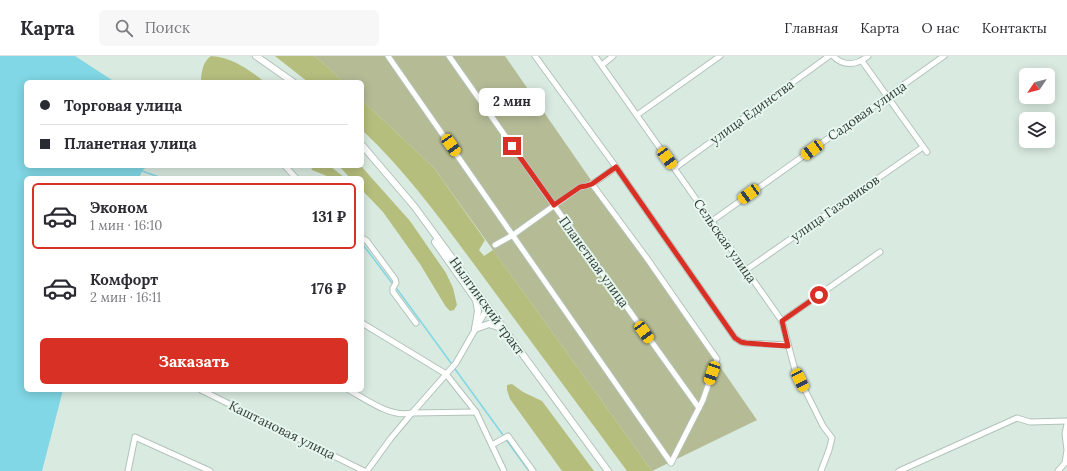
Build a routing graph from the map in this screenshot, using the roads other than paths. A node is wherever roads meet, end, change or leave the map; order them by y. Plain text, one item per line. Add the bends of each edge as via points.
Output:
1 (256, 56) edge
2 (388, 56) edge
3 (449, 56) edge
4 (535, 56) edge
5 (595, 56) edge
6 (613, 56) edge
7 (720, 56) edge
8 (829, 56) edge
9 (833, 56) edge
10 (868, 56) edge
11 (944, 56) edge
12 (862, 61) junction
13 (602, 65) junction
14 (290, 80) edge
15 (887, 96) junction
16 (637, 115) junction
17 (364, 147) edge
18 (923, 147) junction
19 (927, 152) dead end
20 (616, 167) junction
21 (287, 168) edge
22 (675, 168) junction
23 (294, 176) edge
24 (592, 184) junction
25 (554, 205) junction
26 (421, 216) junction
27 (712, 221) junction
28 (513, 235) junction
29 (364, 240) edge
30 (495, 245) dead end
31 (880, 252) dead end
32 (746, 270) junction
33 (488, 307) junction
34 (782, 321) junction
35 (416, 323) dead end
36 (364, 324) edge
37 (475, 329) junction
38 (504, 329) junction
39 (788, 346) junction
40 (446, 374) junction
41 (205, 392) edge
42 (353, 392) edge
43 (699, 408) junction
44 (476, 412) junction
45 (412, 413) junction
46 (1067, 421) edge
47 (1067, 424) edge
48 (492, 445) junction
49 (128, 471) edge
50 (209, 471) edge
51 (364, 471) edge
52 (367, 471) edge
53 (504, 471) edge
54 (533, 471) edge
55 (608, 471) edge
56 (821, 471) edge
57 (899, 471) edge
58 (1058, 471) edge

1 - 14 main road
2 - 28 street
3 - 25 street, Планетная улица
4 - 20 street
5 - 13 street, Сельская улица
6 - 13 street
7 - 16 street
8 - 22 street, улица Единства
9 - 12 street via 842,63 856,64
10 - 12 street
11 - 15 street, Садовая улица
12 - 15 street
13 - 16 street, Сельская улица
15 - 18 street
15 - 27 street, Садовая улица
16 - 22 street, Сельская улица
17 - 26 main road, Нылгинский тракт
18 - 19 street
18 - 32 street, улица Газовиков
20 - 24 street
20 - 39 street via 735,338 746,343
21 - 23 street
22 - 27 street, Сельская улица
24 - 25 street via 580,187
24 - 43 street via 717,359
25 - 28 street
25 - 43 street, Планетная улица
26 - 33 main road, Нылгинский тракт
26 - 37 main road via 426,230 476,300 478,311
27 - 32 street, Сельская улица
28 - 30 street
28 - 43 street via 671,463
29 - 35 street via 395,279 393,292
31 - 34 street
32 - 34 street, Сельская улица
33 - 37 street
33 - 38 main road, Нылгинский тракт
34 - 39 street, Сельская улица
36 - 40 street
37 - 38 main road via 489,324
37 - 40 street via 456,363
38 - 55 main road, Нылгинский тракт
39 - 56 street, Сельская улица via 795,370 823,426 832,438
40 - 44 street
40 - 45 street
41 - 51 street, Каштановая улица
42 - 45 street via 395,413
44 - 45 street
44 - 48 street
45 - 52 street
46 - 57 street via 1030,422 1017,418
47 - 58 street via 1065,463
48 - 53 street
48 - 54 street via 508,436
49 - 50 street via 135,437

